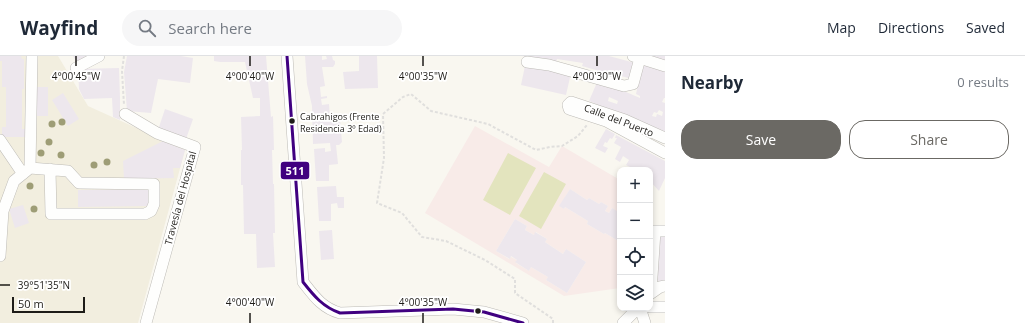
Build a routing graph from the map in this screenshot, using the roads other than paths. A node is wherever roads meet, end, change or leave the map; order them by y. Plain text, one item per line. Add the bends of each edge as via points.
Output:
1 (32, 56) edge
2 (99, 56) edge
3 (287, 56) edge
4 (637, 57) edge
5 (527, 62) dead end
6 (665, 66) edge
7 (76, 68) dead end
8 (125, 114) road end
9 (665, 138) edge
10 (0, 140) edge
11 (665, 153) edge
12 (50, 169) junction
13 (27, 171) junction
14 (665, 231) edge
15 (0, 256) edge
16 (652, 275) edge
17 (665, 286) edge
18 (653, 292) edge
19 (653, 307) edge
20 (665, 307) edge
21 (636, 311) edge
22 (640, 311) edge
23 (146, 323) edge
24 (522, 323) edge
25 (623, 323) edge
26 (645, 323) edge

1 - 13 street
2 - 7 street
3 - 24 street via 303,282 316,298 330,311 340,314 453,309 484,312
4 - 5 street via 633,84 624,86 549,65
4 - 6 street
8 - 23 street, Travesía del Hospital via 157,133 195,147
9 - 11 street, Calle del Puerto via 612,116 571,102 568,104 569,109 606,121
10 - 13 street
12 - 12 street via 68,171 79,183 154,184 154,204 151,211 144,214 51,214
12 - 13 street
13 - 15 street via 14,181 3,210
14 - 16 street via 655,231
17 - 18 street
19 - 20 street
21 - 25 street
22 - 26 street

